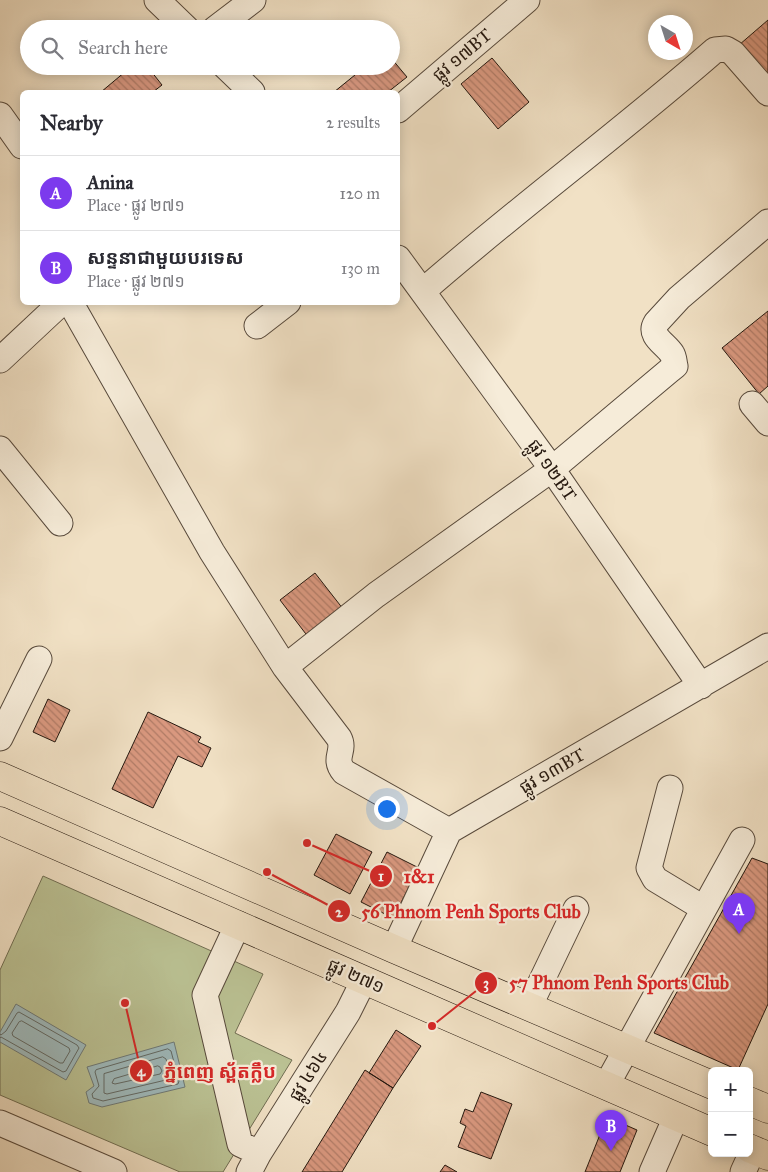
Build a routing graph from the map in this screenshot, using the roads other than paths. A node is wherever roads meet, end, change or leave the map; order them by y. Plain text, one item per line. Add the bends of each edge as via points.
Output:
1 (157, 0) edge
2 (253, 0) edge
3 (527, 0) edge
4 (178, 20) edge
5 (227, 20) edge
6 (234, 75) edge
7 (250, 90) edge
8 (768, 93) edge
9 (400, 108) edge
10 (0, 115) edge
11 (20, 143) edge
12 (768, 222) edge
13 (400, 261) edge
14 (423, 291) junction
15 (59, 305) edge
16 (72, 305) edge
17 (284, 305) edge
18 (257, 326) dead end
19 (0, 360) edge
20 (752, 404) dead end
21 (768, 423) edge
22 (0, 449) edge
23 (552, 470) junction
24 (60, 523) dead end
25 (768, 646) edge
26 (39, 659) dead end
27 (285, 667) junction
28 (701, 686) junction
29 (0, 738) edge
30 (0, 776) edge
31 (670, 788) dead end
32 (0, 821) edge
33 (449, 831) junction
34 (742, 840) dead end
35 (703, 908) junction
36 (576, 909) dead end
37 (238, 924) junction
38 (394, 949) junction
39 (364, 980) junction
40 (529, 1007) junction
41 (627, 1049) junction
42 (708, 1083) edge
43 (606, 1086) junction
44 (753, 1103) edge
45 (768, 1110) edge
46 (676, 1117) junction
47 (0, 1123) edge
48 (708, 1130) edge
49 (254, 1163) edge
50 (84, 1166) edge
51 (114, 1172) edge
52 (652, 1172) edge

1 - 4 street
2 - 5 street
3 - 9 street, ផ្លូវ ១៧BT
6 - 7 street
8 - 14 street via 733,53 726,49 715,50
10 - 11 street
12 - 23 street via 679,298 656,323 655,335 672,354 675,366
13 - 14 street, ផ្លូវ ១២BT
14 - 23 street, ផ្លូវ ១២BT
15 - 19 street
16 - 27 street via 212,552
17 - 18 street
20 - 21 street
22 - 24 street
23 - 27 street via 376,596
23 - 28 street, ផ្លូវ ១២BT
25 - 28 street, ផ្លូវ ១៣BT
26 - 29 street
27 - 33 street via 339,738 342,748 338,760 344,772
28 - 33 street, ផ្លូវ ១៣BT
30 - 38 main road
31 - 35 street via 650,868 655,879
32 - 37 main road, ផ្លូវ ២៧១
33 - 38 street
34 - 35 street
35 - 41 street
36 - 40 street
37 - 39 main road, ផ្លូវ ២៧១
37 - 49 street via 206,995 240,1144
38 - 40 main road
39 - 43 main road, ផ្លូវ ២៧១
39 - 49 street, ផ្លូវ ៤៦៤ via 348,1012
40 - 41 main road
41 - 42 main road
41 - 43 street
43 - 46 main road, ផ្លូវ ២៧១
44 - 45 main road
46 - 48 main road, ផ្លូវ ២៧១
46 - 52 street
47 - 50 street
50 - 51 street

